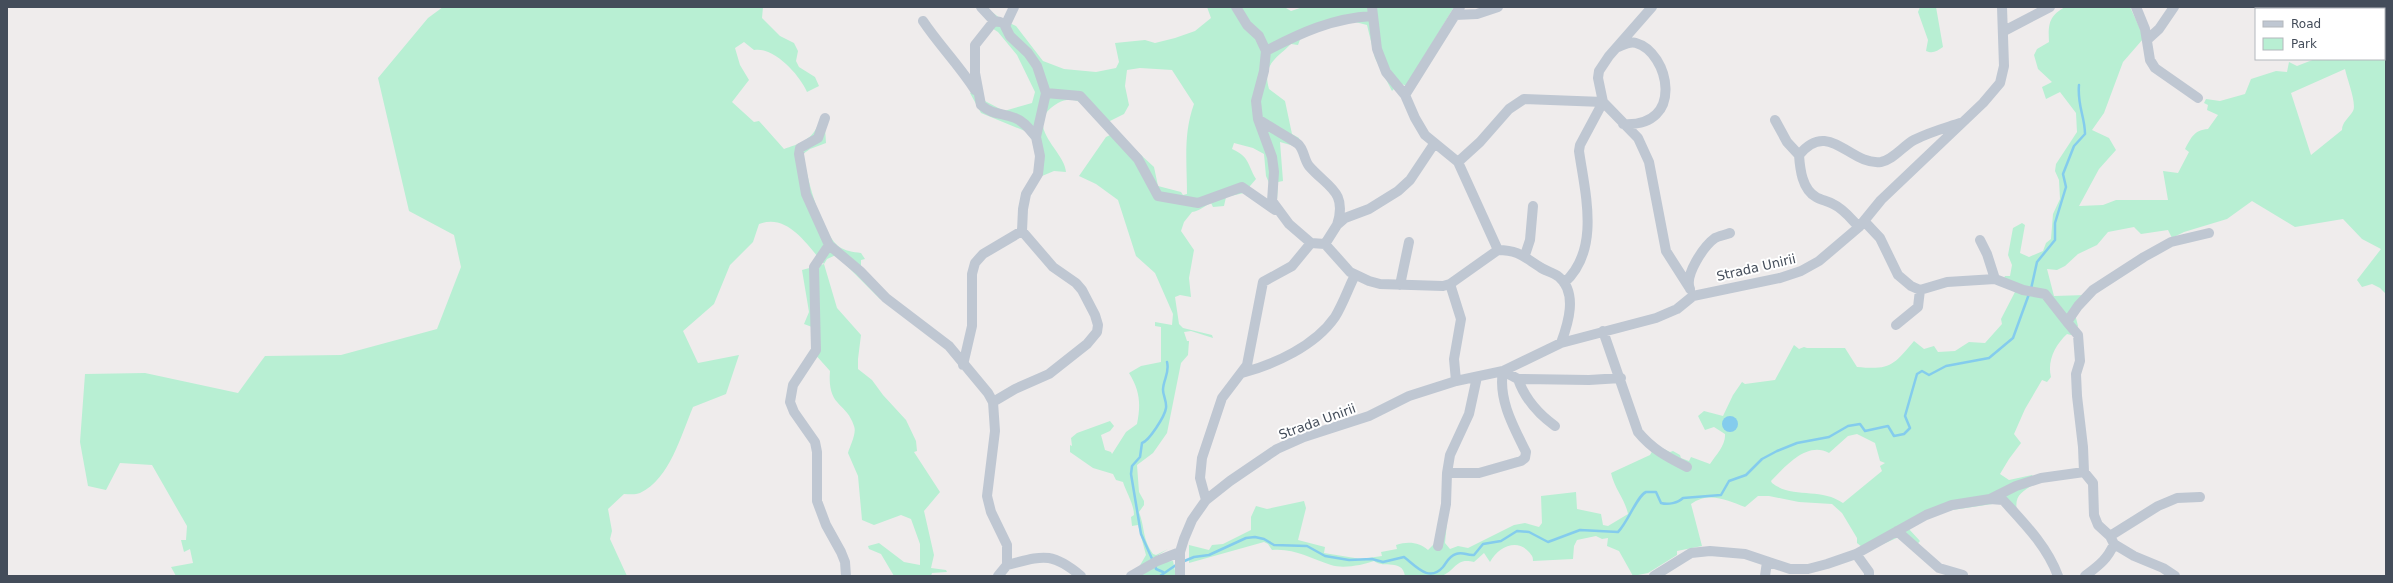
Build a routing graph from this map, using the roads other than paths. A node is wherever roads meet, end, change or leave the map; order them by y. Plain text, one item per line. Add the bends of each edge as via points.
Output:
1 (981, 7) edge
2 (1014, 7) edge
3 (1236, 7) edge
4 (1498, 7) edge
5 (2002, 7) edge
6 (2050, 7) edge
7 (2136, 7) edge
8 (2174, 7) edge
9 (1648, 9) edge
10 (1372, 11) edge
11 (1457, 11) edge
12 (923, 21) dead end
13 (994, 21) junction
14 (1006, 24) junction
15 (2004, 31) junction
16 (2148, 39) junction
17 (1617, 47) junction
18 (1266, 51) junction
19 (977, 93) junction
20 (1046, 93) junction
21 (1405, 95) junction
22 (2198, 98) dead end
23 (1603, 102) junction
24 (825, 118) dead end
25 (1258, 119) junction
26 (1775, 120) dead end
27 (1962, 122) junction
28 (1623, 124) junction
29 (1036, 137) junction
30 (1434, 144) junction
31 (1799, 155) junction
32 (1458, 162) junction
33 (1533, 206) dead end
34 (1278, 213) junction
35 (1861, 224) junction
36 (1337, 225) junction
37 (1022, 231) junction
38 (1730, 233) dead end
39 (2209, 233) dead end
40 (1980, 240) dead end
41 (1409, 242) dead end
42 (1311, 243) junction
43 (1325, 244) junction
44 (829, 245) junction
45 (1498, 250) junction
46 (1525, 255) junction
47 (1355, 275) junction
48 (1995, 279) junction
49 (1564, 283) junction
50 (1450, 284) junction
51 (1400, 285) junction
52 (1689, 287) junction
53 (1920, 290) junction
54 (1693, 296) junction
55 (2067, 322) junction
56 (1896, 325) dead end
57 (1603, 331) junction
58 (1561, 343) junction
59 (963, 365) junction
60 (1503, 371) junction
61 (1242, 373) junction
62 (1477, 378) junction
63 (1620, 378) junction
64 (1518, 379) junction
65 (1456, 381) junction
66 (994, 402) junction
67 (1555, 426) dead end
68 (1687, 467) dead end
69 (2084, 472) junction
70 (1447, 473) junction
71 (2200, 497) dead end
72 (1990, 499) junction
73 (1206, 500) junction
74 (1897, 531) junction
75 (2112, 540) junction
76 (1438, 546) dead end
77 (1180, 552) junction
78 (1856, 554) junction
79 (1767, 562) junction
80 (1007, 565) junction
81 (1656, 575) edge
82 (846, 576) edge
83 (998, 576) edge
84 (1081, 576) edge
85 (1131, 576) edge
86 (1180, 576) edge
87 (1765, 576) edge
88 (1869, 576) edge
89 (1963, 576) edge
90 (2058, 576) edge
91 (2084, 576) edge
92 (2175, 576) edge

1 - 13 street
2 - 14 street
3 - 18 street via 1247,25 1259,36
4 - 11 street via 1477,14
5 - 15 street, Strada Unirii
6 - 15 street
7 - 16 street
8 - 16 street via 2159,29
9 - 17 street
10 - 18 street via 1320,25
10 - 21 street via 1373,32 1380,60 1395,85
11 - 21 street
12 - 19 street via 960,66
13 - 14 street
13 - 19 street via 975,45
14 - 20 street via 1010,36 1038,66
15 - 27 street, Strada Unirii via 2004,66 2000,83
16 - 22 street via 2150,60 2155,68
17 - 23 street via 1599,71
17 - 28 street via 1634,42 1648,48 1655,57 1665,84 1661,110 1654,119 1633,125
18 - 25 street via 1256,101
19 - 29 street via 981,105 987,111 1014,117
20 - 29 street
20 - 34 street via 1080,96 1138,159 1158,196 1198,203 1242,187
21 - 30 street via 1420,128
23 - 28 street
23 - 32 street via 1524,99 1509,109
23 - 49 street via 1579,151 1589,232 1574,273
24 - 44 street via 818,138 800,148 799,154 806,194
25 - 34 street via 1272,157 1272,201
25 - 36 street via 1300,145 1308,164 1331,185 1338,196 1340,206 1341,214
26 - 31 street via 1787,142
27 - 31 street, Strada Unirii via 1915,140 1885,161 1867,161 1842,146 1827,141 1812,143
27 - 35 street, Strada Unirii via 1881,200
28 - 52 street via 1638,138 1649,162 1666,251
29 - 37 street via 1040,156 1038,174 1026,194
30 - 32 street
30 - 36 street via 1410,180 1398,191 1369,209 1345,218
31 - 35 street via 1803,179 1811,192 1834,204
32 - 45 street
33 - 46 street via 1530,240
34 - 42 street
35 - 53 street via 1880,238 1898,275 1910,286
35 - 54 street, Strada Unirii via 1820,261 1801,271 1780,278
36 - 43 street
37 - 59 street via 983,254 975,262 972,274 972,326
37 - 66 street via 1053,267 1082,290 1095,315 1097,332 1087,344 1049,374 1015,389
38 - 52 street via 1716,238 1698,257 1689,279
39 - 55 street via 2171,242 2144,257 2093,290
40 - 48 street
41 - 51 street
42 - 43 street
42 - 61 street via 1292,266 1263,282 1250,357
43 - 47 street
44 - 59 street via 860,270 886,298 949,346
44 - 82 street via 814,267 816,350 792,385 790,402 815,442 817,501 843,557
45 - 46 street
45 - 50 street
46 - 49 street
47 - 51 street via 1380,284
47 - 61 street via 1334,317 1321,332 1268,365
48 - 53 street via 1947,282
48 - 55 street via 2023,290 2045,294
49 - 58 street via 1570,306
50 - 51 street
50 - 65 street via 1461,319 1454,359
52 - 54 street
53 - 56 street via 1918,307
54 - 57 street, Strada Unirii via 1677,309 1656,318
55 - 69 street via 2078,335 2080,352 2077,396
57 - 58 street, Strada Unirii
57 - 63 street
58 - 60 street, Strada Unirii
59 - 66 street
60 - 62 street, Strada Unirii
60 - 64 street
60 - 70 street via 1500,385 1526,452 1525,458 1479,473
61 - 73 street via 1222,398 1202,458 1200,478
62 - 65 street, Strada Unirii
62 - 70 street via 1469,414 1450,455
63 - 64 street
63 - 68 street via 1638,432 1661,454
64 - 67 street via 1534,408
65 - 73 street, Strada Unirii via 1409,396 1369,416 1304,437 1277,449 1230,480
66 - 80 street via 995,431 987,496 991,512 1007,545
69 - 72 street via 2040,478
69 - 75 street via 2092,483 2094,515 2098,525
70 - 76 street via 1446,504
71 - 75 street via 2178,498 2158,506
72 - 74 street via 1952,506 1926,515
72 - 90 street via 2003,500 2032,532 2045,550
73 - 77 street, Strada Unirii via 1192,520
74 - 78 street
74 - 89 street via 1939,568
75 - 91 street via 2109,556 2100,566
75 - 92 street via 2134,556
77 - 85 street
77 - 86 street, Strada Unirii
78 - 79 street via 1808,569 1790,569
78 - 88 street via 1869,572
79 - 81 street via 1745,554 1710,551 1691,553
79 - 87 street
80 - 83 street
80 - 84 street via 1050,557 1068,565

